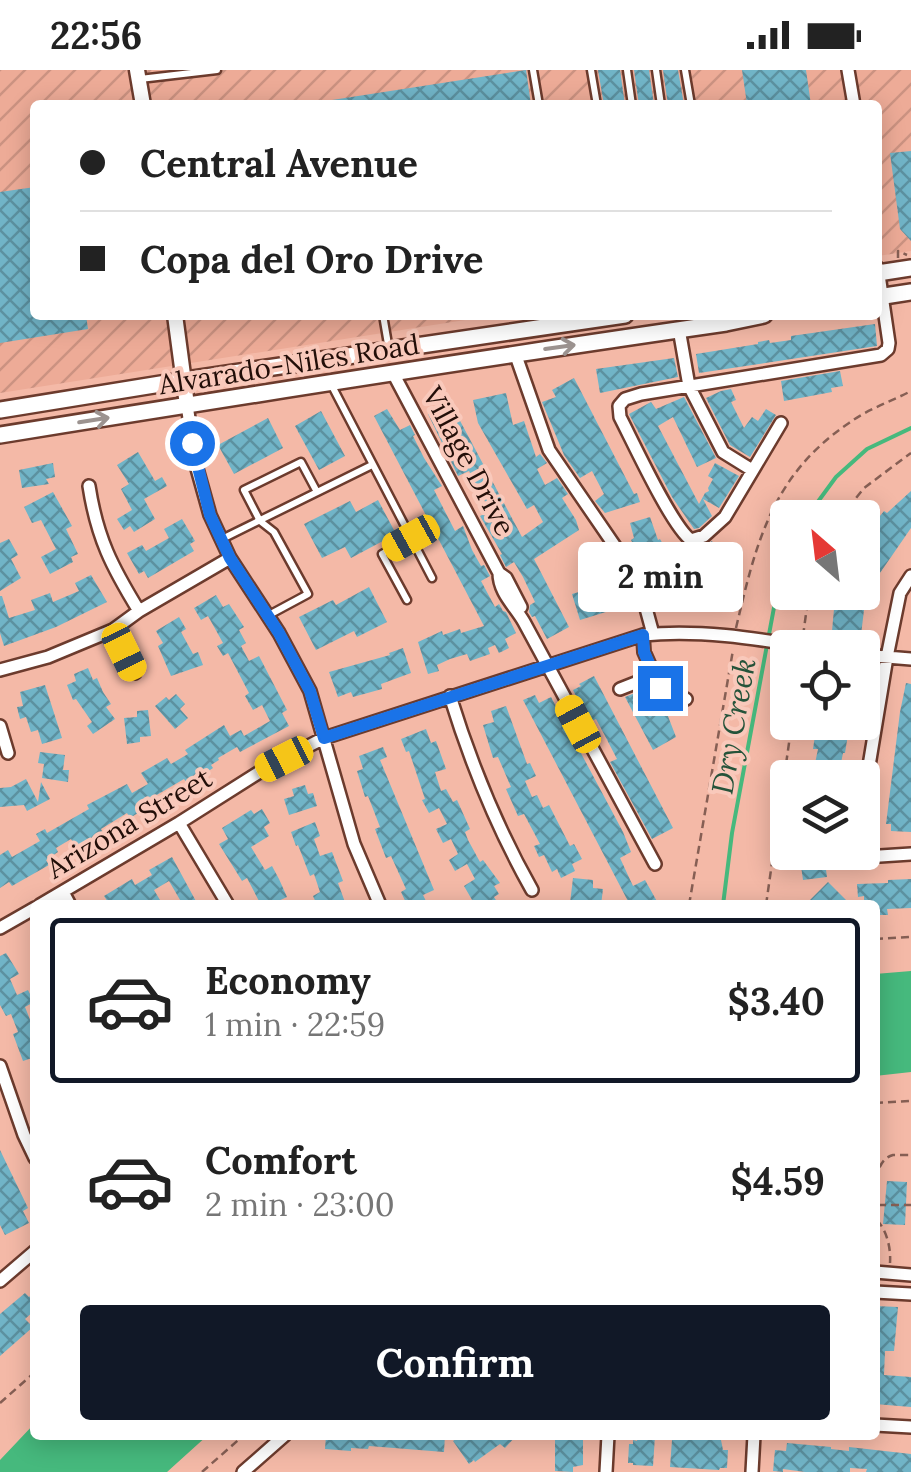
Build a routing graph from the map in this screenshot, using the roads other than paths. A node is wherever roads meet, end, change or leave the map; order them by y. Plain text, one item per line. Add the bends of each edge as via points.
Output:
1 (216, 70) edge
2 (534, 70) edge
3 (591, 70) edge
4 (627, 70) edge
5 (656, 70) edge
6 (685, 70) edge
7 (848, 70) edge
8 (183, 73) edge
9 (138, 75) edge
10 (141, 100) edge
11 (538, 100) edge
12 (597, 100) edge
13 (631, 100) edge
14 (661, 100) edge
15 (690, 100) edge
16 (853, 100) edge
17 (911, 268) edge
18 (882, 271) edge
19 (911, 292) edge
20 (882, 296) edge
21 (882, 306) edge
22 (176, 320) edge
23 (384, 320) edge
24 (571, 320) edge
25 (736, 320) edge
26 (680, 330) junction
27 (389, 352) junction
28 (515, 354) junction
29 (393, 373) junction
30 (185, 380) junction
31 (330, 381) junction
32 (689, 386) junction
33 (188, 405) junction
34 (0, 410) edge
35 (781, 423) dead end
36 (0, 435) edge
37 (373, 464) junction
38 (752, 470) junction
39 (89, 486) dead end
40 (317, 492) junction
41 (260, 521) junction
42 (411, 538) junction
43 (221, 540) junction
44 (230, 558) junction
45 (911, 576) edge
46 (432, 578) dead end
47 (686, 590) dead end
48 (641, 593) junction
49 (407, 600) dead end
50 (139, 611) junction
51 (268, 616) junction
52 (114, 630) junction
53 (648, 634) junction
54 (770, 641) edge
55 (880, 656) edge
56 (886, 657) junction
57 (911, 659) edge
58 (547, 665) junction
59 (0, 670) edge
60 (134, 673) dead end
61 (653, 676) junction
62 (620, 689) dead end
63 (450, 696) junction
64 (686, 698) dead end
65 (0, 726) edge
66 (324, 738) junction
67 (8, 753) dead end
68 (870, 760) edge
69 (179, 823) junction
70 (911, 854) edge
71 (880, 856) edge
72 (655, 864) dead end
73 (532, 890) dead end
74 (63, 892) junction
75 (48, 900) edge
76 (67, 900) edge
77 (225, 900) edge
78 (378, 900) edge
79 (30, 910) edge
80 (0, 928) edge
81 (0, 1066) edge
82 (30, 1148) edge
83 (30, 1254) edge
84 (880, 1272) edge
85 (911, 1275) edge
86 (0, 1281) edge
87 (880, 1292) edge
88 (911, 1294) edge
89 (880, 1426) edge
90 (911, 1427) edge
91 (279, 1440) edge
92 (608, 1440) edge
93 (754, 1440) edge
94 (243, 1472) edge
95 (606, 1472) edge
96 (752, 1472) edge

1 - 8 lane
2 - 11 lane
3 - 12 lane
4 - 13 lane
5 - 14 lane
6 - 15 lane
7 - 16 street
8 - 9 lane
9 - 10 street
17 - 18 main road
19 - 20 main road
21 - 32 street via 889,343 881,355
22 - 30 street
23 - 27 lane
24 - 27 main road, Alvarado-Niles Road
25 - 26 main road, Alvarado-Niles Road
28 -> 26 main road, Alvarado-Niles Road
26 - 32 street
27 - 30 main road, Alvarado-Niles Road
28 - 29 main road, Alvarado-Niles Road
28 - 48 street via 549,450
29 - 31 main road, Alvarado-Niles Road
29 - 58 street, Village Drive
30 - 33 street
30 - 34 main road, Alvarado-Niles Road
31 - 33 main road, Alvarado-Niles Road
31 - 37 lane
32 - 38 street via 723,452
32 - 38 street via 641,394 619,406 683,535 691,540 717,526
36 -> 33 main road, Alvarado-Niles Road
33 - 43 street via 196,465
35 - 38 street
37 - 40 lane
37 - 42 lane
39 - 50 street via 102,544
40 - 41 lane
40 - 41 lane via 301,462 244,490
41 - 43 lane
41 - 51 lane via 274,532 308,594
42 - 46 lane
42 - 49 lane via 382,554
43 - 44 street
44 - 50 street
44 - 51 street
45 - 56 street via 900,594
47 - 48 lane
48 - 53 street
50 - 52 street
51 - 66 street via 310,691
52 - 59 street
52 - 60 street
53 - 54 street, Arizona Street
53 - 58 street, Arizona Street
53 - 61 street via 644,652
55 - 56 street
56 - 57 street
56 - 68 street
58 - 63 street, Arizona Street
58 - 72 street, Village Drive
61 - 62 street
61 - 64 street via 660,688
63 - 66 street, Arizona Street
63 - 73 street via 490,808
65 - 67 street
66 - 69 street, Arizona Street
66 - 78 street
69 - 74 street, Arizona Street
69 - 77 street
70 - 71 street
74 - 75 street, Arizona Street
74 - 76 street
79 - 80 street, Arizona Street
81 - 82 street
83 - 86 street
84 - 85 street
87 - 88 street
89 - 90 street
91 - 94 street
92 - 95 street
93 - 96 street

